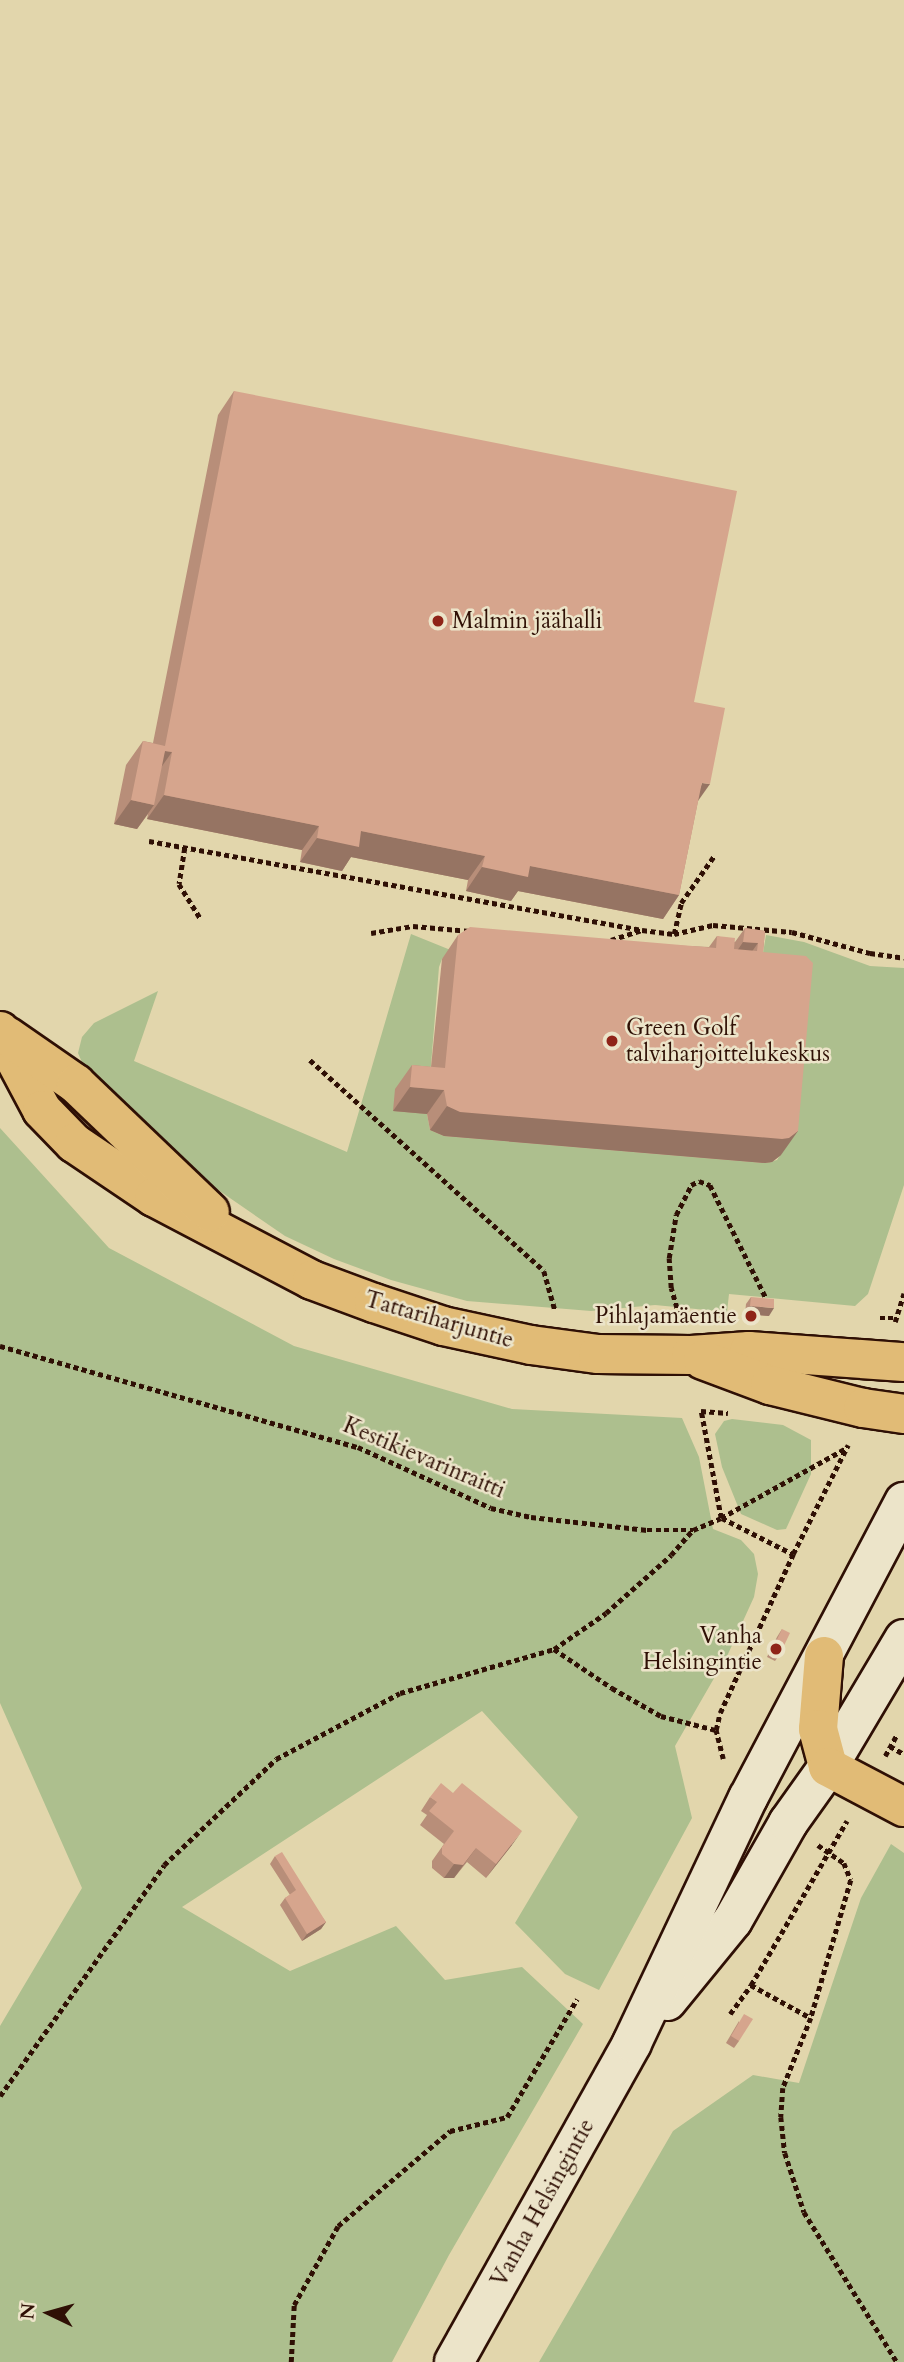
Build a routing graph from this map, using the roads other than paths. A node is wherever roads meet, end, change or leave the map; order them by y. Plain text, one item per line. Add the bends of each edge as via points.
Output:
1 (241, 1242) junction
2 (691, 1355) junction
3 (904, 1362) edge
4 (904, 1414) edge
5 (904, 1502) edge
6 (904, 1639) edge
7 (824, 1656) junction
8 (828, 1767) junction
9 (904, 1807) edge
10 (632, 2043) junction
11 (454, 2362) edge

1 - 1 main road, Tattariharjuntie via 76,1084 0,1031 42,1110 74,1143 154,1196
1 - 2 main road, Tattariharjuntie via 312,1280 443,1326 598,1354
2 - 3 main road, Tattariharjuntie via 749,1351
2 - 4 main road, Tattariharjuntie via 770,1385
5 - 7 main road, Vanha Helsingintie
6 - 8 main road, Vanha Helsingintie
7 - 8 main road via 818,1729
7 - 10 main road, Vanha Helsingintie via 748,1798
8 - 9 main road
8 - 10 main road, Vanha Helsingintie via 788,1823 733,1920
10 - 11 main road, Vanha Helsingintie

